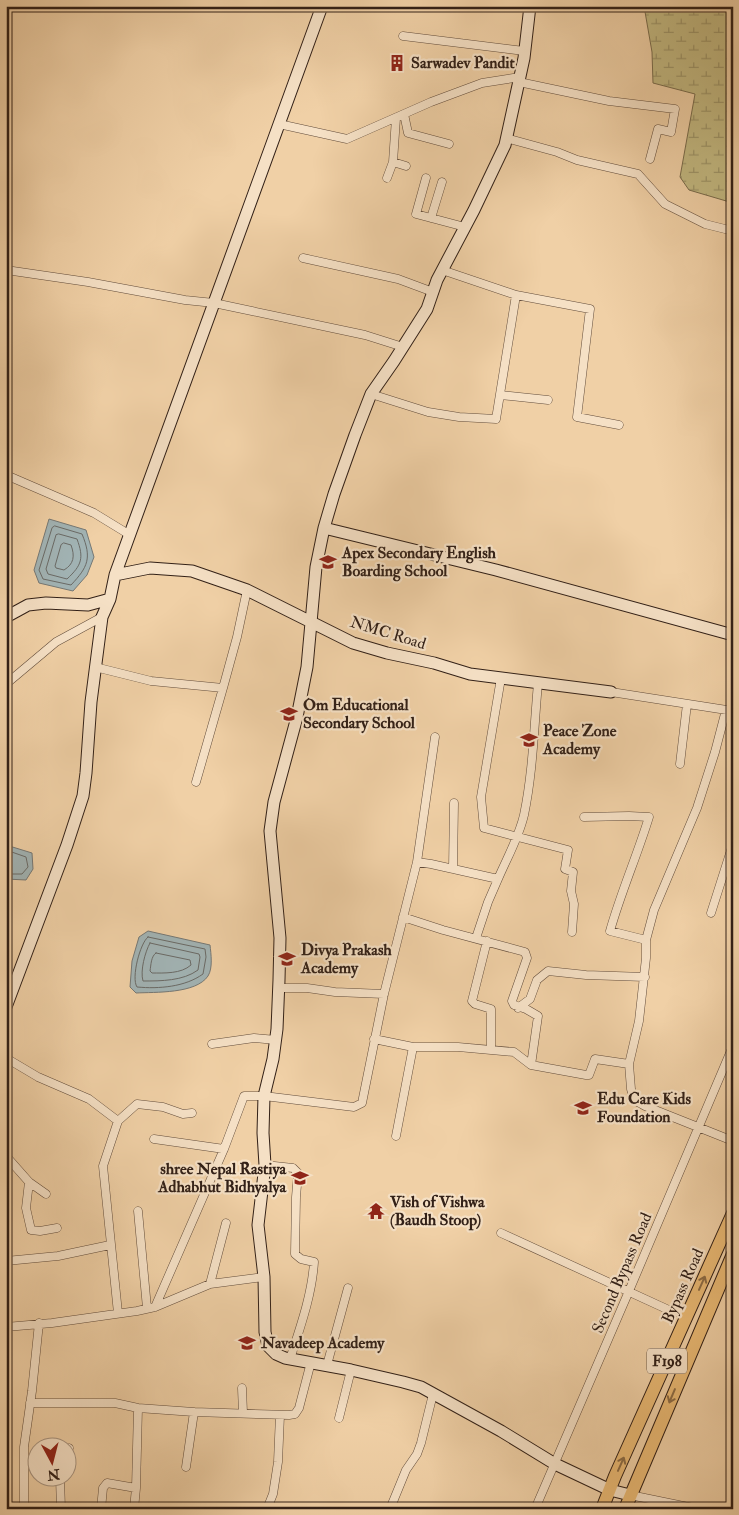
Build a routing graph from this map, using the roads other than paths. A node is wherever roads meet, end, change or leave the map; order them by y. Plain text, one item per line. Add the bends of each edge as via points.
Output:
1 (322, 6) edge
2 (530, 6) edge
3 (402, 36) dead end
4 (524, 51) junction
5 (520, 80) junction
6 (404, 114) junction
7 (396, 118) junction
8 (279, 124) junction
9 (506, 138) junction
10 (449, 144) dead end
11 (650, 159) dead end
12 (394, 162) junction
13 (406, 166) dead end
14 (387, 178) dead end
15 (426, 178) dead end
16 (442, 182) dead end
17 (431, 218) junction
18 (465, 227) junction
19 (733, 231) edge
20 (303, 258) dead end
21 (6, 270) edge
22 (442, 270) junction
23 (433, 292) junction
24 (516, 295) junction
25 (214, 302) junction
26 (403, 347) junction
27 (371, 394) junction
28 (500, 395) junction
29 (548, 400) dead end
30 (619, 425) dead end
31 (6, 475) edge
32 (324, 528) junction
33 (130, 535) junction
34 (115, 575) junction
35 (247, 590) junction
36 (110, 599) junction
37 (6, 617) edge
38 (102, 617) junction
39 (311, 620) junction
40 (733, 635) edge
41 (95, 666) junction
42 (501, 678) junction
43 (538, 683) junction
44 (6, 684) edge
45 (223, 688) junction
46 (612, 692) joint
47 (687, 704) junction
48 (729, 711) edge
49 (435, 737) dead end
50 (680, 764) dead end
51 (196, 782) dead end
52 (454, 803) dead end
53 (584, 817) dead end
54 (517, 836) junction
55 (733, 844) edge
56 (417, 862) junction
57 (453, 869) junction
58 (498, 879) junction
59 (711, 913) dead end
60 (403, 917) junction
61 (572, 932) dead end
62 (476, 938) junction
63 (646, 940) junction
64 (486, 941) junction
65 (645, 976) junction
66 (279, 988) junction
67 (384, 994) junction
68 (6, 1007) edge
69 (518, 1008) junction
70 (374, 1039) junction
71 (276, 1040) junction
72 (212, 1044) dead end
73 (733, 1046) edge
74 (413, 1047) junction
75 (491, 1049) junction
76 (6, 1058) edge
77 (629, 1064) junction
78 (531, 1065) junction
79 (264, 1096) junction
80 (192, 1113) dead end
81 (118, 1121) junction
82 (699, 1127) junction
83 (396, 1136) dead end
84 (154, 1139) dead end
85 (733, 1141) edge
86 (224, 1148) junction
87 (6, 1156) edge
88 (265, 1166) junction
89 (29, 1182) junction
90 (46, 1194) dead end
91 (138, 1212) dead end
92 (733, 1214) edge
93 (226, 1223) dead end
94 (57, 1228) dead end
95 (501, 1232) dead end
96 (110, 1245) junction
97 (733, 1254) edge
98 (6, 1262) edge
99 (264, 1277) junction
100 (210, 1284) junction
101 (348, 1288) dead end
102 (629, 1291) junction
103 (151, 1308) junction
104 (118, 1313) junction
105 (688, 1314) junction
106 (39, 1324) junction
107 (6, 1328) edge
108 (290, 1359) junction
109 (311, 1362) junction
110 (326, 1365) junction
111 (351, 1370) junction
112 (242, 1388) dead end
113 (433, 1394) junction
114 (30, 1403) junction
115 (138, 1408) junction
116 (194, 1412) junction
117 (243, 1413) junction
118 (280, 1415) junction
119 (339, 1418) dead end
120 (555, 1464) junction
121 (186, 1467) dead end
122 (60, 1488) edge
123 (136, 1488) junction
124 (610, 1490) junction
125 (630, 1495) junction
126 (688, 1507) edge
127 (24, 1509) edge
128 (61, 1509) edge
129 (101, 1509) edge
130 (134, 1509) edge
131 (267, 1509) edge
132 (390, 1509) edge
133 (535, 1509) edge
134 (602, 1509) edge
135 (625, 1509) edge
136 (698, 1509) edge

1 - 8 street
2 - 4 street
3 - 4 street
4 - 5 street
5 - 6 street via 482,83
5 - 9 street
5 - 11 street via 609,101 675,110 671,132 658,129
6 - 7 street
6 - 10 street via 408,133
7 - 8 street via 347,139
7 - 12 street
8 - 25 street
9 - 18 street
9 - 19 street via 638,174 665,204 705,224
12 - 13 street
12 - 14 street
15 - 17 street via 416,214
16 - 17 street
17 - 18 street
18 - 22 street
20 - 23 street via 398,279
21 - 25 street
22 - 23 street
22 - 24 street
23 - 26 street
24 - 28 street
24 - 30 street via 590,309 577,417
25 - 26 street via 365,335
25 - 33 street
26 - 27 street
27 - 28 street via 428,412 496,419
27 - 32 street
28 - 29 street
31 - 33 street via 94,512
32 - 39 street via 316,566
32 - 40 street via 496,570
33 - 34 street
34 - 35 street, NMC Road via 150,568 192,572
34 - 36 street
35 - 39 street, NMC Road
35 - 45 street
36 - 37 street via 88,605 46,603 28,606
36 - 38 street
38 - 41 street
38 - 44 street via 56,642
39 - 42 street, NMC Road via 353,643 470,674
39 - 66 street via 307,667 270,831 280,938
41 - 45 street via 151,681
41 - 68 street via 83,796
42 - 43 street, NMC Road
42 - 54 street via 481,797 484,828
43 - 46 street, NMC Road
43 - 54 street via 531,766 524,815
45 - 51 street
46 - 47 street, NMC Road
47 - 48 street, NMC Road
47 - 50 street
48 - 63 street via 697,808 654,910
49 - 56 street
52 - 57 street
53 - 63 street via 649,817 610,931
54 - 58 street
54 - 61 street via 568,850 565,869 573,872
55 - 59 street
56 - 57 street
56 - 60 street
57 - 58 street
58 - 62 street
60 - 62 street
60 - 67 street
62 - 64 street
63 - 65 street
64 - 69 street via 527,955 512,1001
64 - 75 street via 472,1001 491,1009
65 - 69 street via 548,971 537,980 530,999
65 - 77 street
66 - 67 street
66 - 71 street
67 - 70 street
69 - 78 street via 538,1016
70 - 74 street
70 - 79 street via 360,1106
71 - 72 street via 254,1038
71 - 79 street
73 - 82 street, Second Bypass Road
74 - 75 street
74 - 83 street
75 - 78 street via 514,1052
76 - 81 street via 38,1078 89,1099
77 - 78 street via 595,1059 589,1075
77 - 82 street via 634,1100
79 - 86 street via 244,1096
79 - 88 street
80 - 81 street via 137,1104
81 - 96 street via 103,1166
82 - 85 street
82 - 102 street, Second Bypass Road
84 - 86 street
86 - 103 street
87 - 89 street
88 - 99 street via 258,1225
88 - 108 street via 293,1168 298,1173 295,1254 314,1262
89 - 90 street
89 - 94 street via 26,1208 31,1230 40,1232
91 - 103 street
105 -> 92 main road, Bypass Road / F198
93 - 100 street
95 - 102 street
96 - 98 street
96 - 104 street
97 -> 125 main road, Bypass Road / F198
99 - 100 street
99 - 108 street via 268,1346 276,1354
100 - 103 street
101 - 110 street
102 - 105 street via 672,1311
102 - 120 street, Second Bypass Road
103 - 104 street
104 - 106 street
124 -> 105 main road, Bypass Road / F198
106 - 107 street
106 - 114 street
108 - 109 street
109 - 110 street
109 - 118 street via 299,1408 295,1414
110 - 111 street
111 - 113 street via 403,1382
111 - 119 street
112 - 117 street
113 - 120 street
113 - 132 street via 417,1454 406,1470
114 - 115 street via 115,1403
114 - 127 street via 24,1447
115 - 116 street
115 - 123 street
116 - 117 street
116 - 121 street
117 - 118 street
118 - 131 street via 278,1462
120 - 124 street
120 - 133 street, Second Bypass Road
122 - 128 street
123 - 129 street via 107,1483 103,1488
123 - 130 street
124 - 125 street
124 - 134 main road, Bypass Road / F198
125 - 126 street
125 - 135 main road, Bypass Road / F198
126 - 136 street

